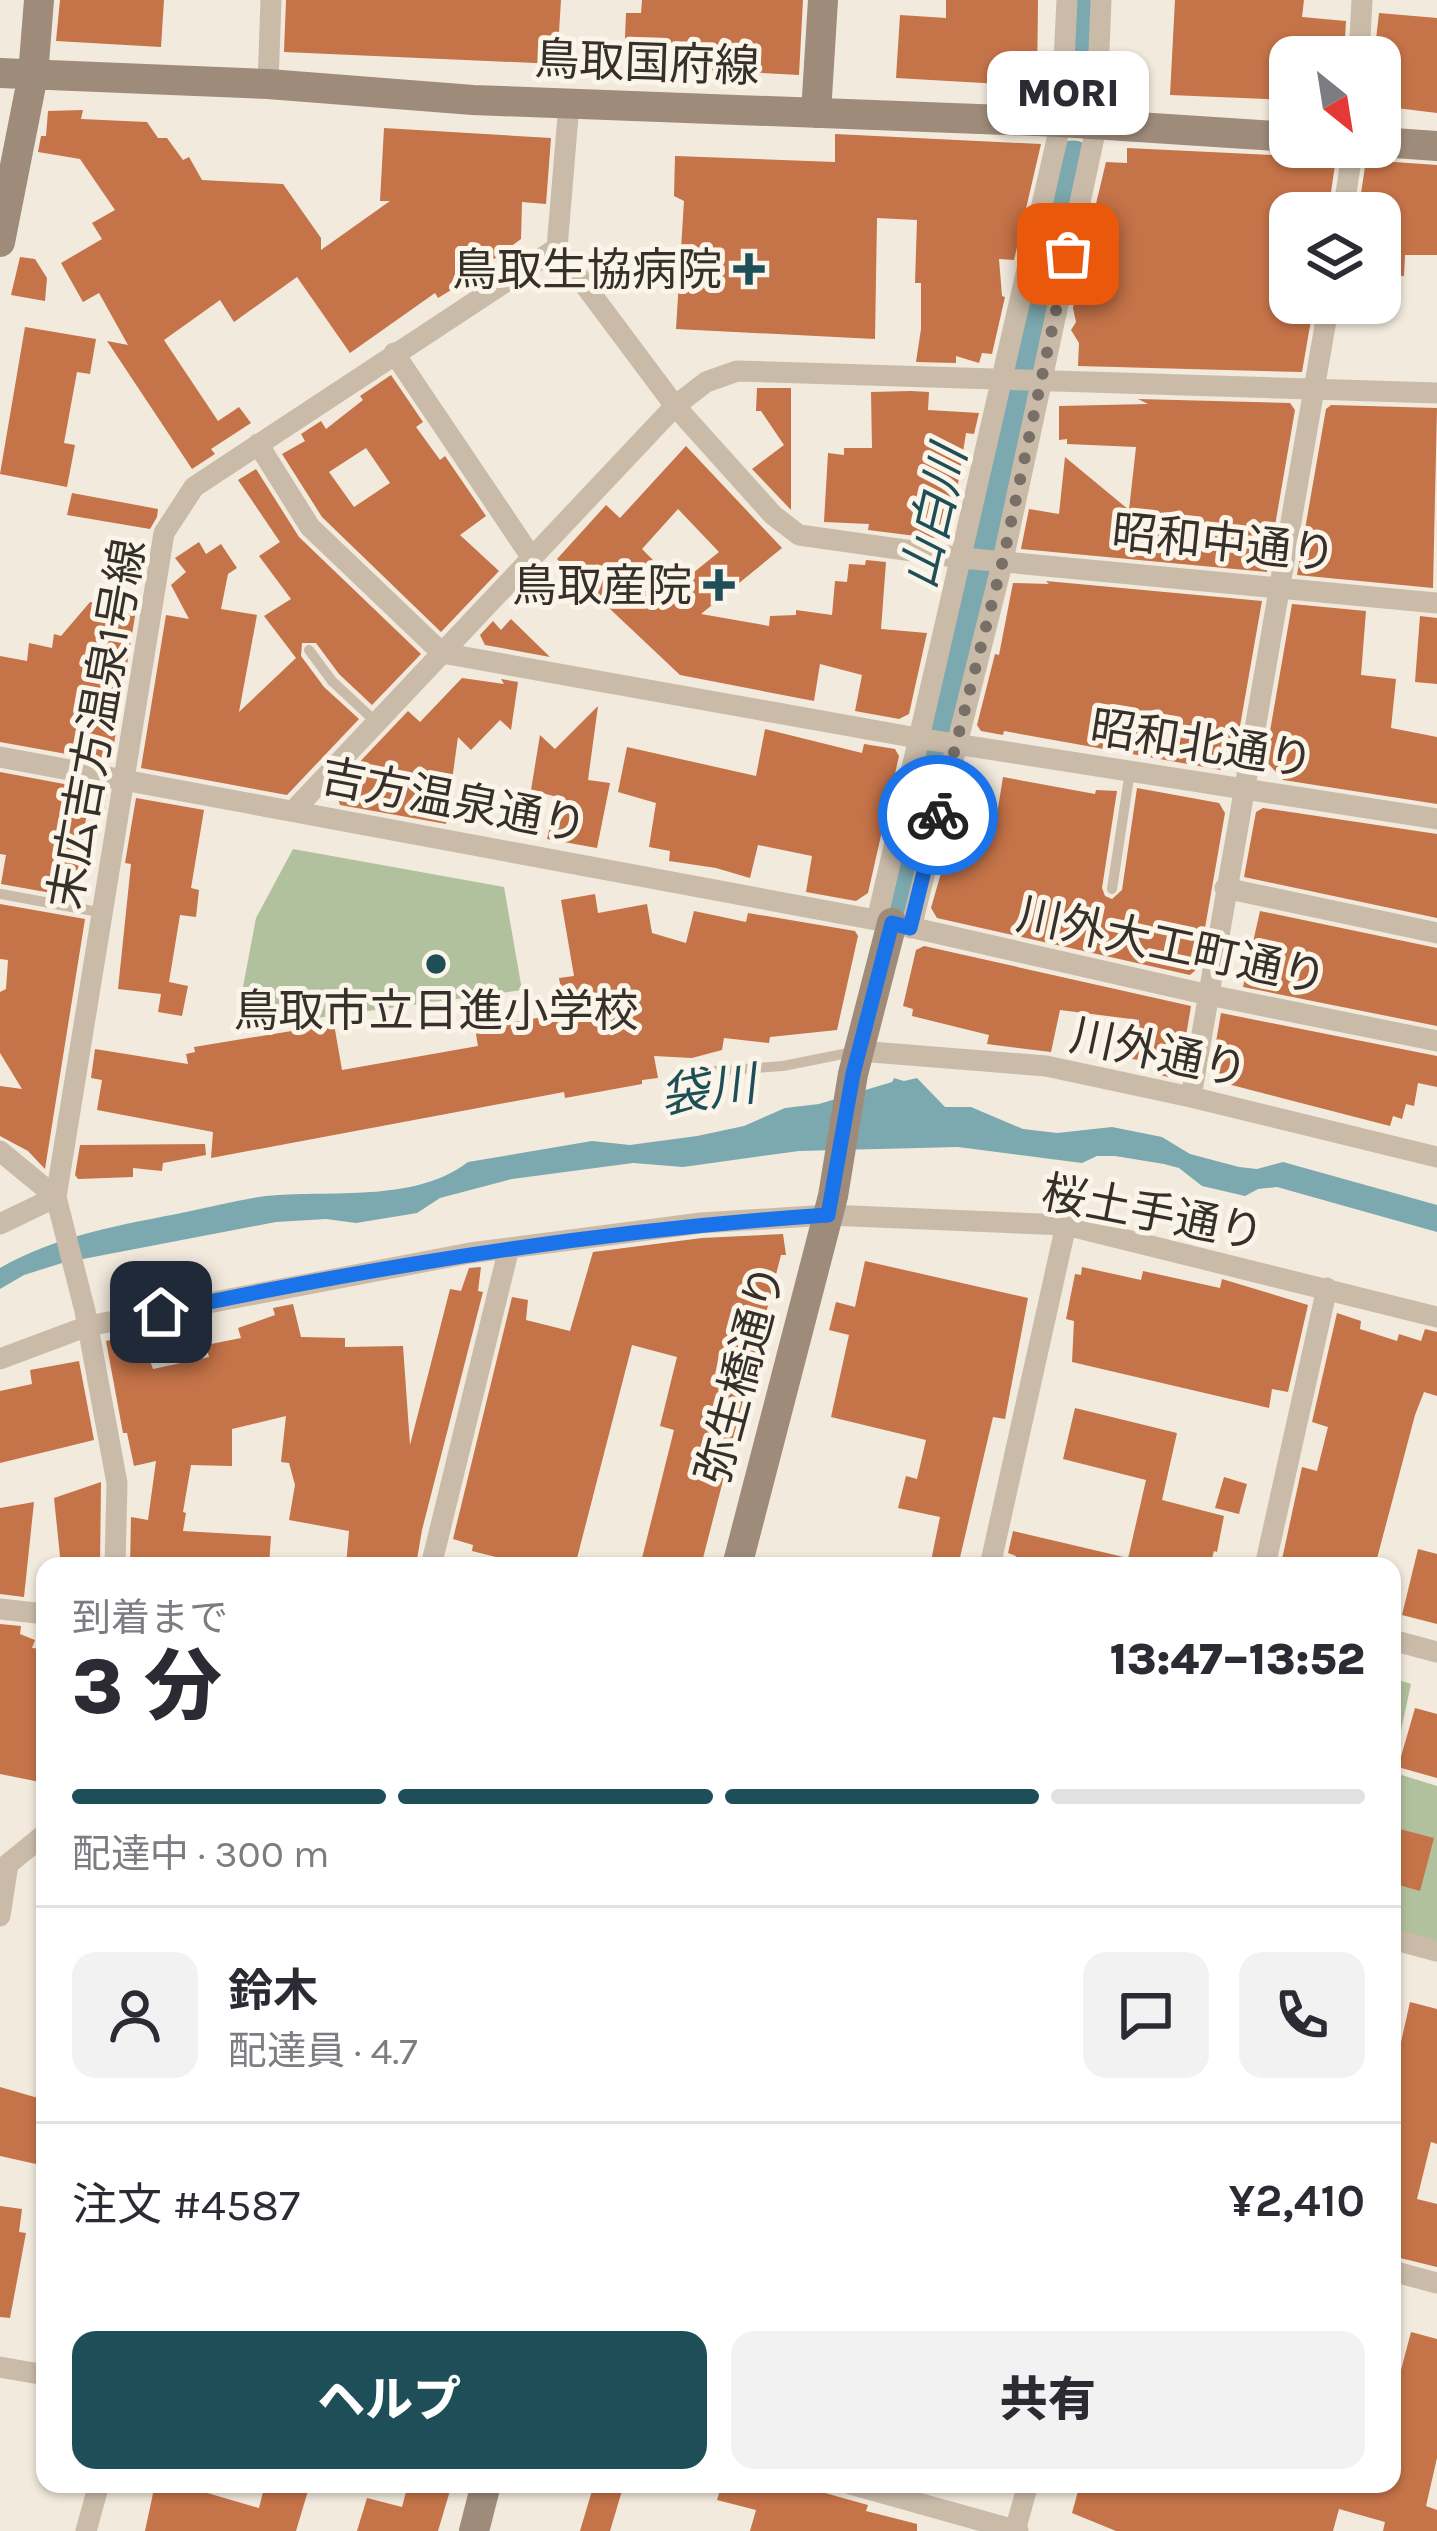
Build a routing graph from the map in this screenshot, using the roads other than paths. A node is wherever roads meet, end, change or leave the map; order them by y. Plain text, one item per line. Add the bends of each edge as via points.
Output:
1 (39, 0) edge
2 (271, 0) edge
3 (823, 0) edge
4 (1067, 0) edge
5 (1101, 0) edge
6 (1362, 0) edge
7 (1360, 36) edge
8 (0, 73) edge
9 (33, 75) junction
10 (268, 84) junction
11 (569, 104) junction
12 (816, 113) junction
13 (1061, 122) junction
14 (1096, 128) junction
15 (1269, 136) edge
16 (1401, 143) edge
17 (1437, 146) edge
18 (0, 242) edge
19 (557, 248) junction
20 (1326, 324) edge
21 (394, 352) junction
22 (1003, 380) junction
23 (1041, 381) junction
24 (1315, 390) junction
25 (1437, 393) edge
26 (676, 406) junction
27 (258, 444) junction
28 (532, 557) junction
29 (962, 558) junction
30 (1003, 560) junction
31 (1279, 585) junction
32 (1437, 603) edge
33 (309, 650) dead end
34 (442, 653) junction
35 (377, 722) junction
36 (917, 738) junction
37 (956, 742) junction
38 (0, 757) edge
39 (1130, 771) junction
40 (124, 780) junction
41 (1242, 789) junction
42 (295, 809) junction
43 (1437, 819) edge
44 (1226, 888) junction
45 (1112, 889) dead end
46 (1, 894) edge
47 (104, 913) junction
48 (893, 924) junction
49 (1437, 933) edge
50 (1209, 995) junction
51 (1437, 1041) edge
52 (856, 1062) junction
53 (680, 1084) dead end
54 (1191, 1097) junction
55 (0, 1151) edge
56 (1437, 1157) edge
57 (57, 1203) junction
58 (830, 1206) junction
59 (0, 1224) edge
60 (1066, 1226) junction
61 (509, 1248) junction
62 (1327, 1288) junction
63 (1437, 1317) edge
64 (87, 1318) junction
65 (0, 1359) edge
66 (116, 1557) edge
67 (433, 1557) edge
68 (739, 1557) edge
69 (992, 1557) edge
70 (1267, 1557) edge
71 (0, 1609) edge
72 (36, 1613) edge
73 (1401, 1642) edge
74 (1437, 1652) edge
75 (36, 1841) edge
76 (2, 1886) edge
77 (0, 1916) edge
78 (1401, 1941) edge
79 (1437, 1951) edge
80 (1401, 2274) edge
81 (1437, 2283) edge
82 (0, 2367) edge
83 (36, 2373) edge
84 (97, 2493) edge
85 (485, 2493) edge
86 (882, 2493) edge
87 (1026, 2493) edge
88 (86, 2531) edge
89 (474, 2531) edge
90 (1016, 2531) edge

1 - 9 main road
2 - 10 street
3 - 12 main road
4 - 13 street, 弥生橋通り
5 - 14 street, 弥生橋通り
6 - 7 street
8 - 9 main road, 鳥取国府線
9 - 10 main road, 鳥取国府線
9 - 18 main road
10 - 11 main road, 鳥取国府線
11 - 12 main road, 鳥取国府線
11 - 19 street
12 - 13 main road, 鳥取国府線
13 - 14 main road, 鳥取国府線
13 - 22 street, 弥生橋通り
14 - 15 main road, 鳥取国府線
14 - 23 street, 弥生橋通り
16 - 17 main road
19 - 21 street, 末広吉方温泉1号線
19 - 26 street, 昭和中通り
20 - 24 street
21 - 27 street, 末広吉方温泉1号線
21 - 28 street
22 - 23 street
22 - 26 street via 737,371
22 - 29 street, 弥生橋通り
23 - 24 street
23 - 30 street, 弥生橋通り
24 - 25 street
24 - 31 street
26 - 28 street
26 - 29 street, 昭和中通り via 799,535
27 - 34 street via 310,527
27 - 40 street, 末広吉方温泉1号線 via 194,487 164,532
28 - 34 street
29 - 30 street, 昭和中通り
29 - 36 street, 弥生橋通り
30 - 31 street, 昭和中通り
30 - 37 street, 弥生橋通り
31 - 32 street, 昭和中通り
31 - 41 street
33 - 35 lane
34 - 35 street
34 - 36 street, 昭和北通り
35 - 42 street
36 - 37 street, 昭和北通り
36 - 48 street, 弥生橋通り
37 - 39 street, 昭和北通り
37 - 48 street, 弥生橋通り
38 - 40 street, 吉方温泉通り
39 - 41 street, 昭和北通り
39 - 45 lane
40 - 42 street, 吉方温泉通り
40 - 47 street, 末広吉方温泉1号線
41 - 43 street, 昭和北通り
41 - 44 street
42 - 48 street, 吉方温泉通り
44 - 49 street
44 - 50 street
46 - 47 lane
47 - 57 street, 末広吉方温泉1号線
48 - 50 street, 川外大工町通り
48 - 52 main road, 弥生橋通り
50 - 51 street, 川外大工町通り
50 - 54 street
52 - 53 lane via 716,1072
52 - 54 street, 川外通り via 1046,1066
52 - 58 main road, 弥生橋通り
54 - 56 street, 川外通り
55 - 57 street
57 - 59 street
57 - 64 street
58 - 60 street, 桜土手通り
58 - 61 street, 桜土手通り
58 - 68 main road, 弥生橋通り
60 - 62 street, 桜土手通り
60 - 69 street
61 - 64 street, 桜土手通り
61 - 67 street
62 - 63 street, 桜土手通り
62 - 70 street
64 - 65 street, 桜土手通り
64 - 66 street via 117,1484
71 - 72 street
73 - 74 street
75 - 76 street via 8,1864
76 - 77 street
78 - 79 street
80 - 81 street
82 - 83 street
84 - 88 street
85 - 89 main road
86 - 90 street
87 - 90 street

